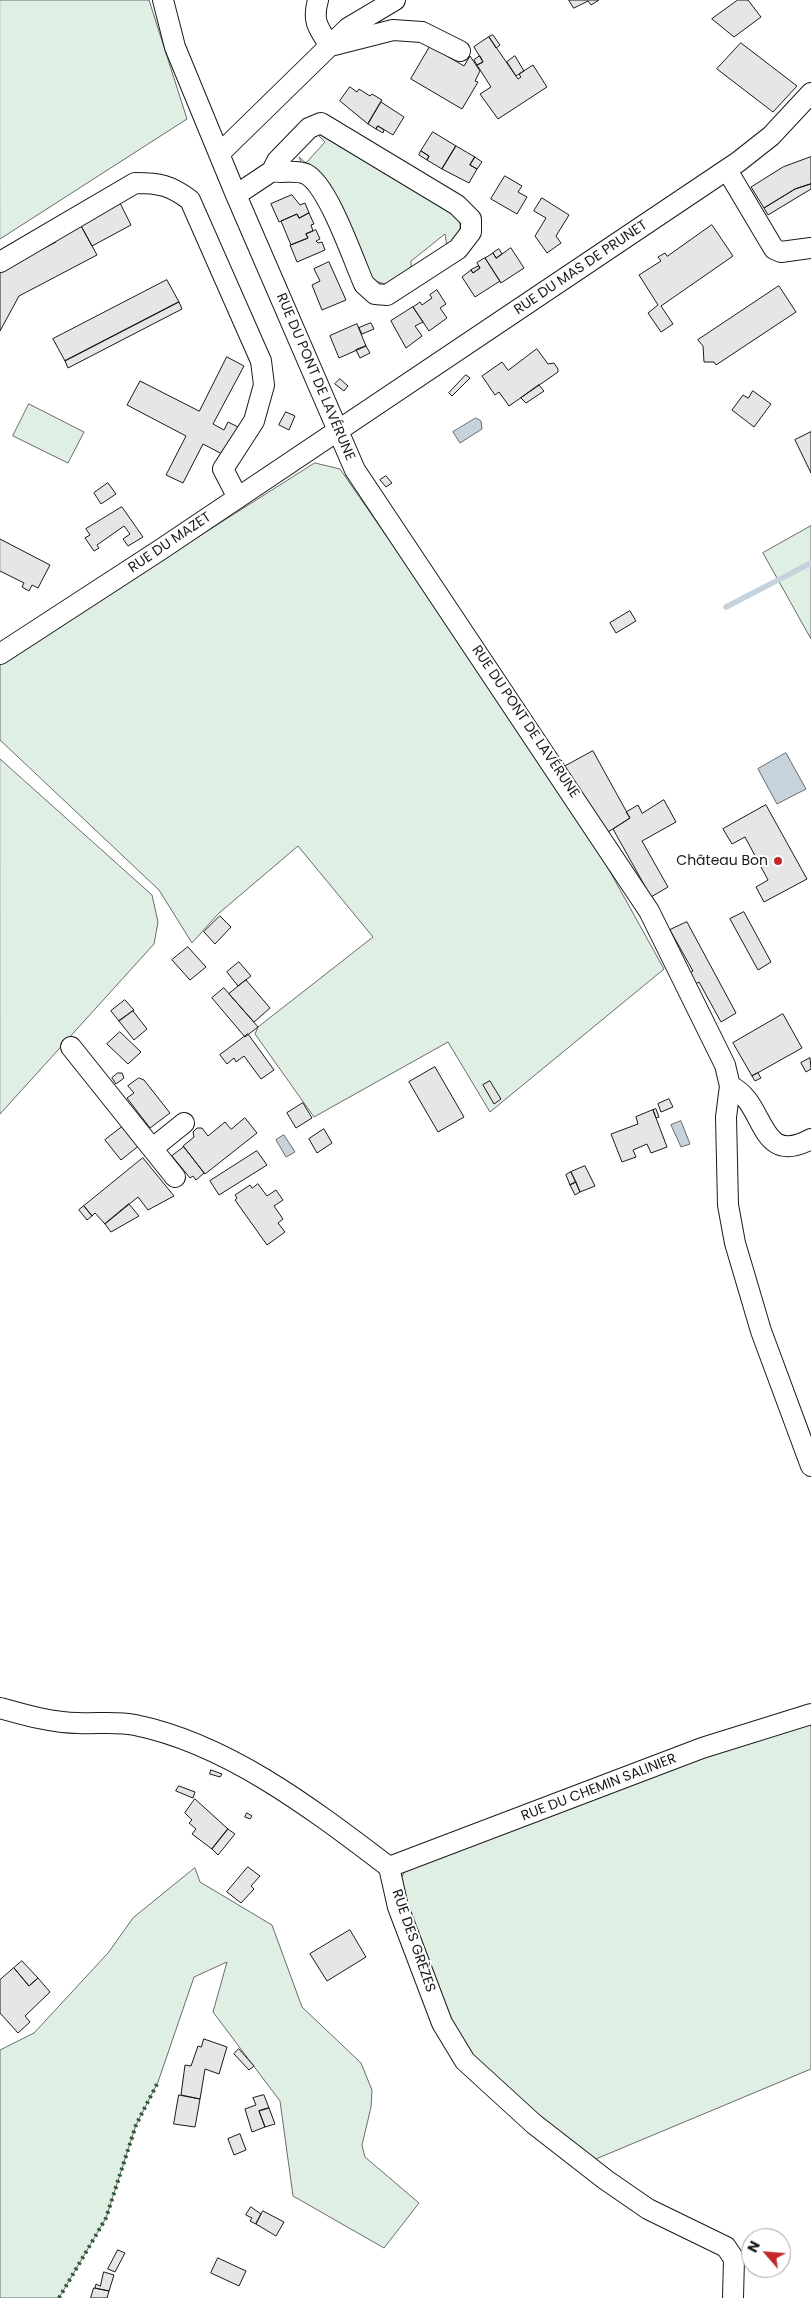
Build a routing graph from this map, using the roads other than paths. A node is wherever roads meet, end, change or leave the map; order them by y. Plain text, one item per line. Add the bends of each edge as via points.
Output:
1 (163, 0) edge
2 (318, 0) edge
3 (395, 0) edge
4 (365, 8) edge
5 (330, 46) junction
6 (460, 51) dead end
7 (811, 93) edge
8 (219, 154) junction
9 (727, 170) junction
10 (272, 171) junction
11 (236, 194) junction
12 (811, 248) edge
13 (0, 262) edge
14 (339, 430) junction
15 (238, 498) junction
16 (0, 654) edge
17 (70, 1047) dead end
18 (730, 1086) junction
19 (184, 1123) dead end
20 (811, 1138) edge
21 (153, 1148) junction
22 (175, 1177) dead end
23 (811, 1466) edge
24 (0, 1708) edge
25 (811, 1714) edge
26 (389, 1868) junction
27 (733, 2298) edge

1 - 8 street, RUE DU PONT DE LAVÉRUNE via 175,47
2 - 5 street via 314,15
3 - 4 street
4 - 5 street
5 - 6 street via 394,30 422,32
5 - 8 street
7 - 9 street, RUE DU MAS DE PRUNET via 771,136
8 - 11 street, RUE DU PONT DE LAVÉRUNE
9 - 12 street via 774,249 781,252
9 - 14 street, RUE DU MAS DE PRUNET
10 - 10 street via 304,174 319,185 364,284 375,294 387,295 458,249 471,232 471,219 457,205 321,123 309,128 277,161
10 - 11 street
11 - 14 street, RUE DU PONT DE LAVÉRUNE
13 - 15 street via 135,183 173,188 190,200 261,361 264,385 254,421 223,470
14 - 15 street, RUE DU MAZET
14 - 18 street, RUE DU PONT DE LAVÉRUNE via 355,470 649,911 725,1065
15 - 16 street, RUE DU MAZET
17 - 21 street
18 - 20 street via 745,1097 771,1141 786,1146 802,1144
18 - 23 street, RUE DU PONT DE LAVÉRUNE via 726,1117 728,1206 735,1243 761,1331
19 - 21 street
21 - 22 street
24 - 26 street via 58,1721 134,1725 222,1755 281,1789
25 - 26 street, RUE DU CHEMIN SALINIER via 702,1748
26 - 27 street, RUE DES GRÈZES via 398,1907 442,2023 465,2061 534,2124 606,2180 648,2209 726,2247 734,2259

